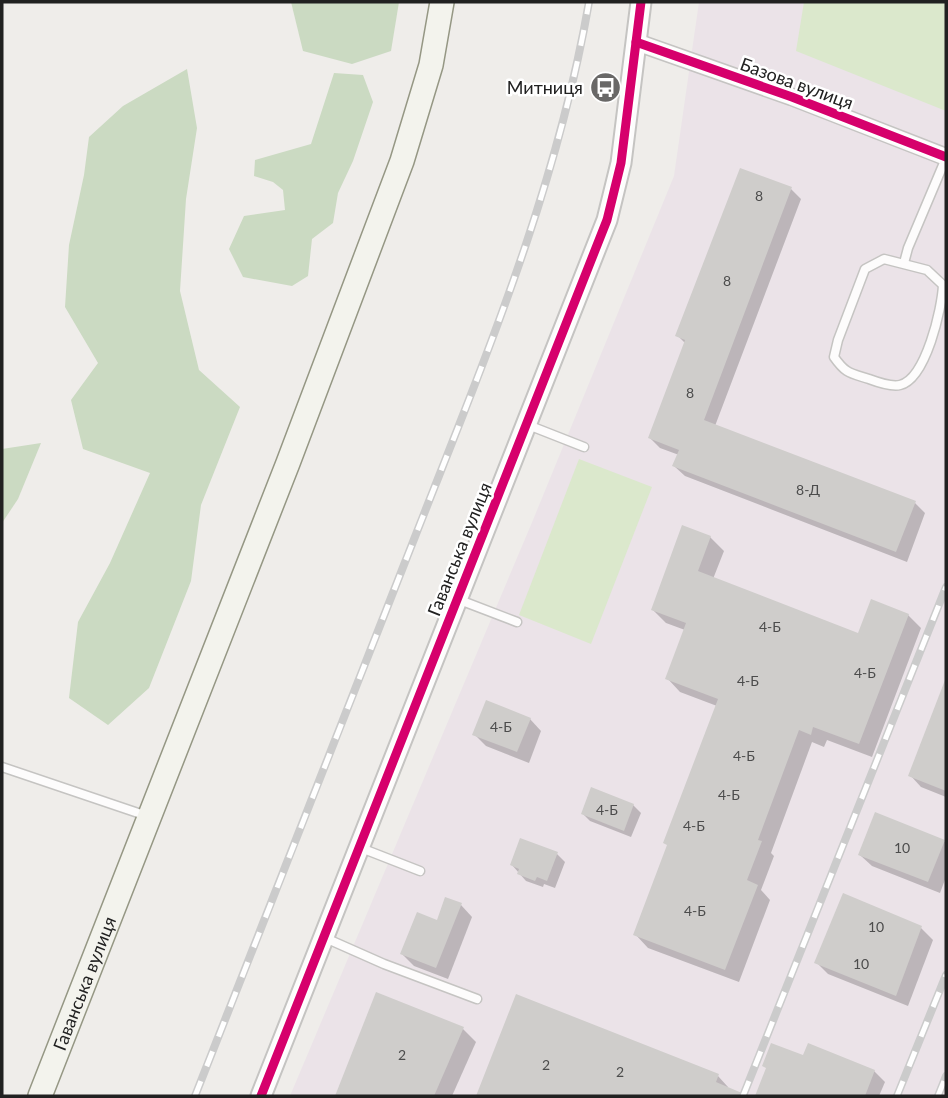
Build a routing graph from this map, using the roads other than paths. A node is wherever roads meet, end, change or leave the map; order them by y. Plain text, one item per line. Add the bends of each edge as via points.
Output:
1 (442, 2) edge
2 (641, 2) edge
3 (636, 42) junction
4 (946, 158) edge
5 (904, 262) junction
6 (526, 424) junction
7 (584, 447) dead end
8 (457, 599) junction
9 (517, 622) dead end
10 (2, 767) edge
11 (150, 817) junction
12 (358, 848) junction
13 (420, 871) dead end
14 (323, 937) junction
15 (477, 999) dead end
16 (40, 1096) edge
17 (261, 1096) edge

1 - 11 main road, Гаванська вулиця via 431,65 401,161
2 - 3 street, Гаванська вулиця
3 - 4 street, Базова вулиця
3 - 6 street, Гаванська вулиця via 621,163 607,220
4 - 5 lane
5 - 5 lane via 927,270 943,285 942,303 917,374 901,385 843,370 834,357 865,269 884,259
6 - 7 lane
6 - 8 street, Гаванська вулиця
8 - 9 lane
8 - 12 street, Гаванська вулиця
10 - 11 lane
11 - 16 main road, Гаванська вулиця
12 - 13 lane
12 - 14 street, Гаванська вулиця
14 - 15 lane
14 - 17 street, Гаванська вулиця

